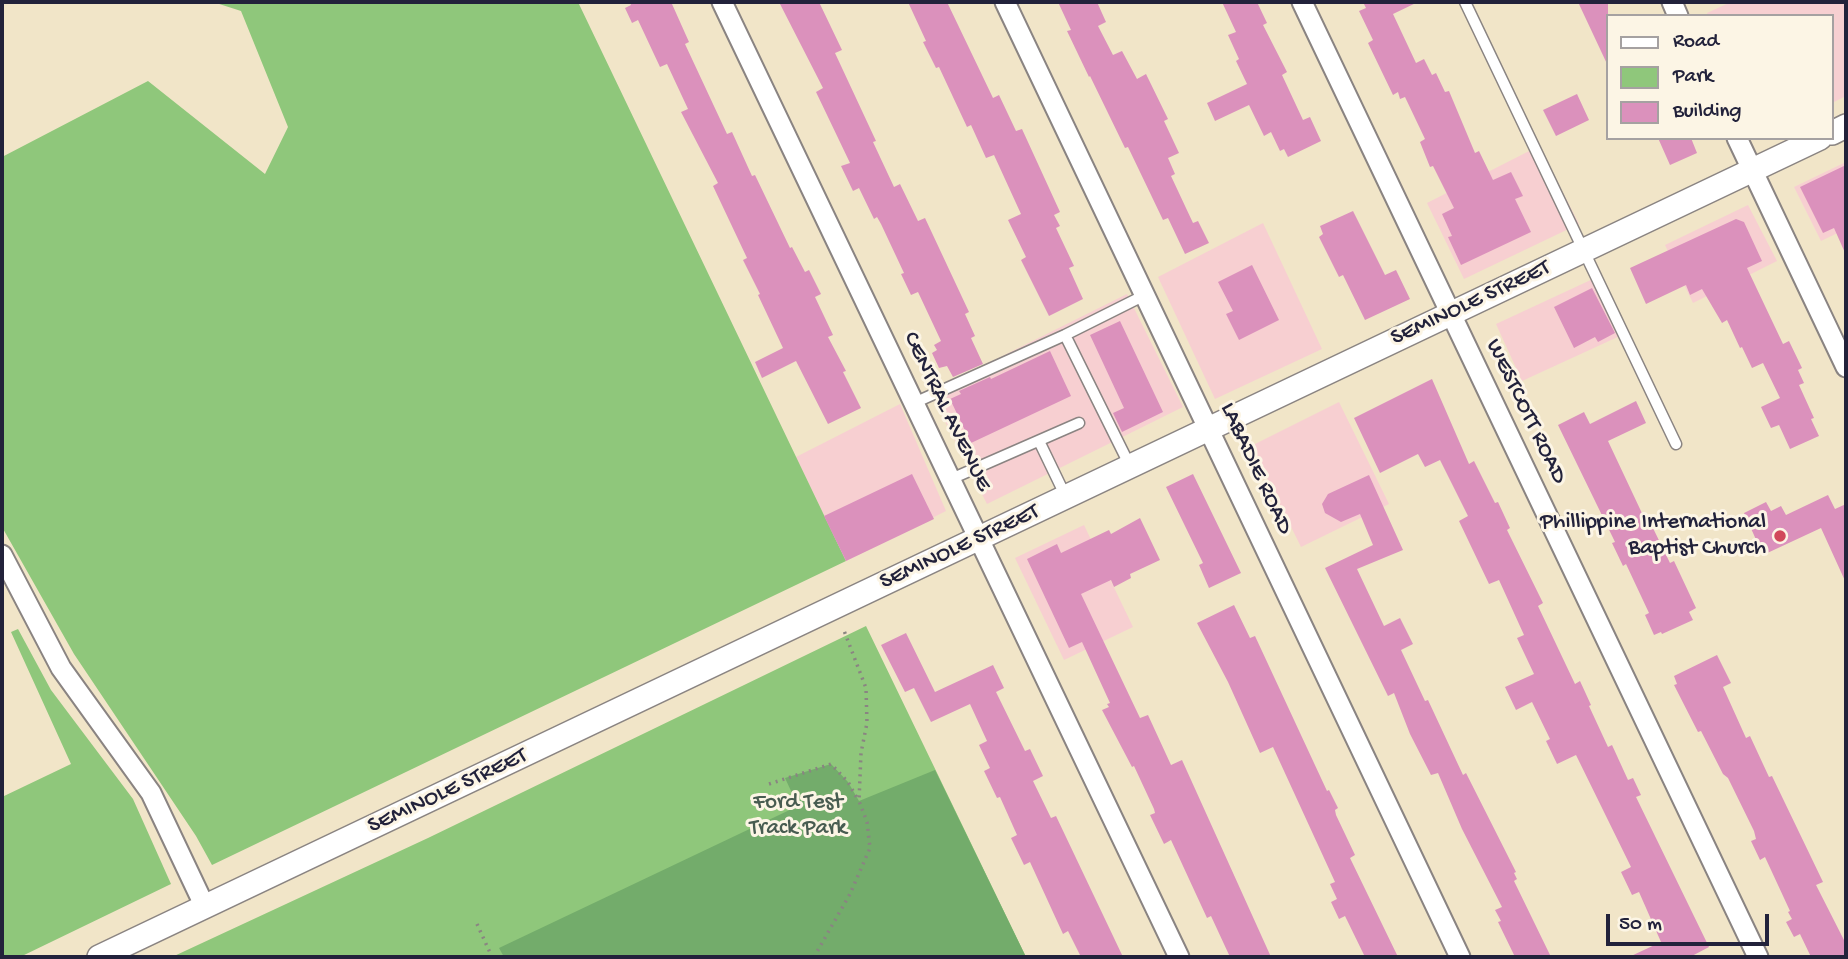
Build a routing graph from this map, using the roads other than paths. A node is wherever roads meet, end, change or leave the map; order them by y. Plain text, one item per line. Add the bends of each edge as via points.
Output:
1 (722, 2) edge
2 (1005, 2) edge
3 (1302, 2) edge
4 (1465, 2) edge
5 (1738, 140) edge
6 (1816, 140) edge
7 (1752, 170) junction
8 (1584, 251) junction
9 (1145, 295) junction
10 (1451, 314) junction
11 (1065, 335) junction
12 (1846, 368) edge
13 (914, 403) junction
14 (1079, 423) dead end
15 (1209, 430) junction
16 (1039, 441) junction
17 (1676, 444) dead end
18 (1130, 467) junction
19 (951, 479) junction
20 (1066, 498) junction
21 (980, 539) junction
22 (2, 555) edge
23 (205, 907) junction
24 (99, 957) edge
25 (1179, 957) edge
26 (1460, 957) edge
27 (1758, 957) edge

1 - 13 street, CENTRAL AVENUE
2 - 9 street, LABADIE ROAD
3 - 10 street, WESTCOTT ROAD
4 - 8 lane
5 - 7 street
6 - 7 street, SEMINOLE STREET
7 - 8 street, SEMINOLE STREET
7 - 12 street
8 - 10 street, SEMINOLE STREET
8 - 17 lane
9 - 11 lane
9 - 15 street, LABADIE ROAD
10 - 15 street, SEMINOLE STREET
10 - 27 street, WESTCOTT ROAD
11 - 13 lane
11 - 18 lane
13 - 19 street, CENTRAL AVENUE
14 - 16 lane
15 - 18 street, SEMINOLE STREET
15 - 26 street, LABADIE ROAD
16 - 19 lane
16 - 20 lane
18 - 20 street, SEMINOLE STREET
19 - 21 street, CENTRAL AVENUE
20 - 21 street, SEMINOLE STREET
21 - 23 street, SEMINOLE STREET
21 - 25 street, CENTRAL AVENUE
22 - 23 street via 61,668 151,793
23 - 24 street, SEMINOLE STREET

